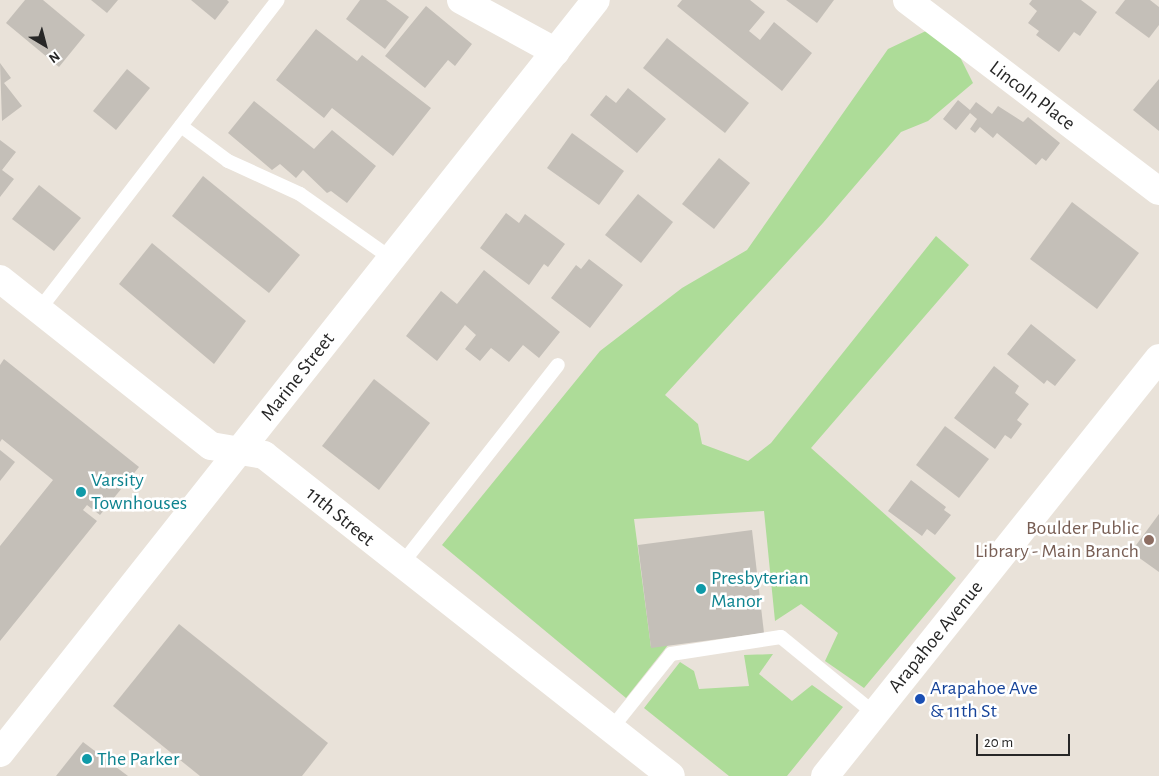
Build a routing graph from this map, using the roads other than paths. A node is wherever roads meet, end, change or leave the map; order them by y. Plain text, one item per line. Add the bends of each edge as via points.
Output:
1 (278, 0) edge
2 (461, 0) edge
3 (596, 0) edge
4 (911, 1) edge
5 (556, 52) junction
6 (181, 126) junction
7 (1159, 191) edge
8 (392, 259) junction
9 (0, 279) edge
10 (39, 310) junction
11 (1159, 358) edge
12 (558, 365) dead end
13 (241, 450) junction
14 (401, 565) junction
15 (875, 714) junction
16 (611, 729) junction
17 (0, 753) edge
18 (671, 776) edge
19 (825, 776) edge

1 - 6 lane
2 - 5 street
3 - 5 street, Marine Street
4 - 7 street, Lincoln Place
5 - 8 street, Marine Street
6 - 8 lane via 228,161 300,194
6 - 10 lane
8 - 13 street, Marine Street
9 - 10 street, 11th Street
10 - 13 street, 11th Street via 211,446
11 - 15 street, Arapahoe Avenue
12 - 14 lane
13 - 14 street, 11th Street via 264,455
13 - 17 street, Marine Street
14 - 16 street, 11th Street
15 - 16 lane via 781,637 670,654
15 - 19 street, Arapahoe Avenue
16 - 18 street, 11th Street

